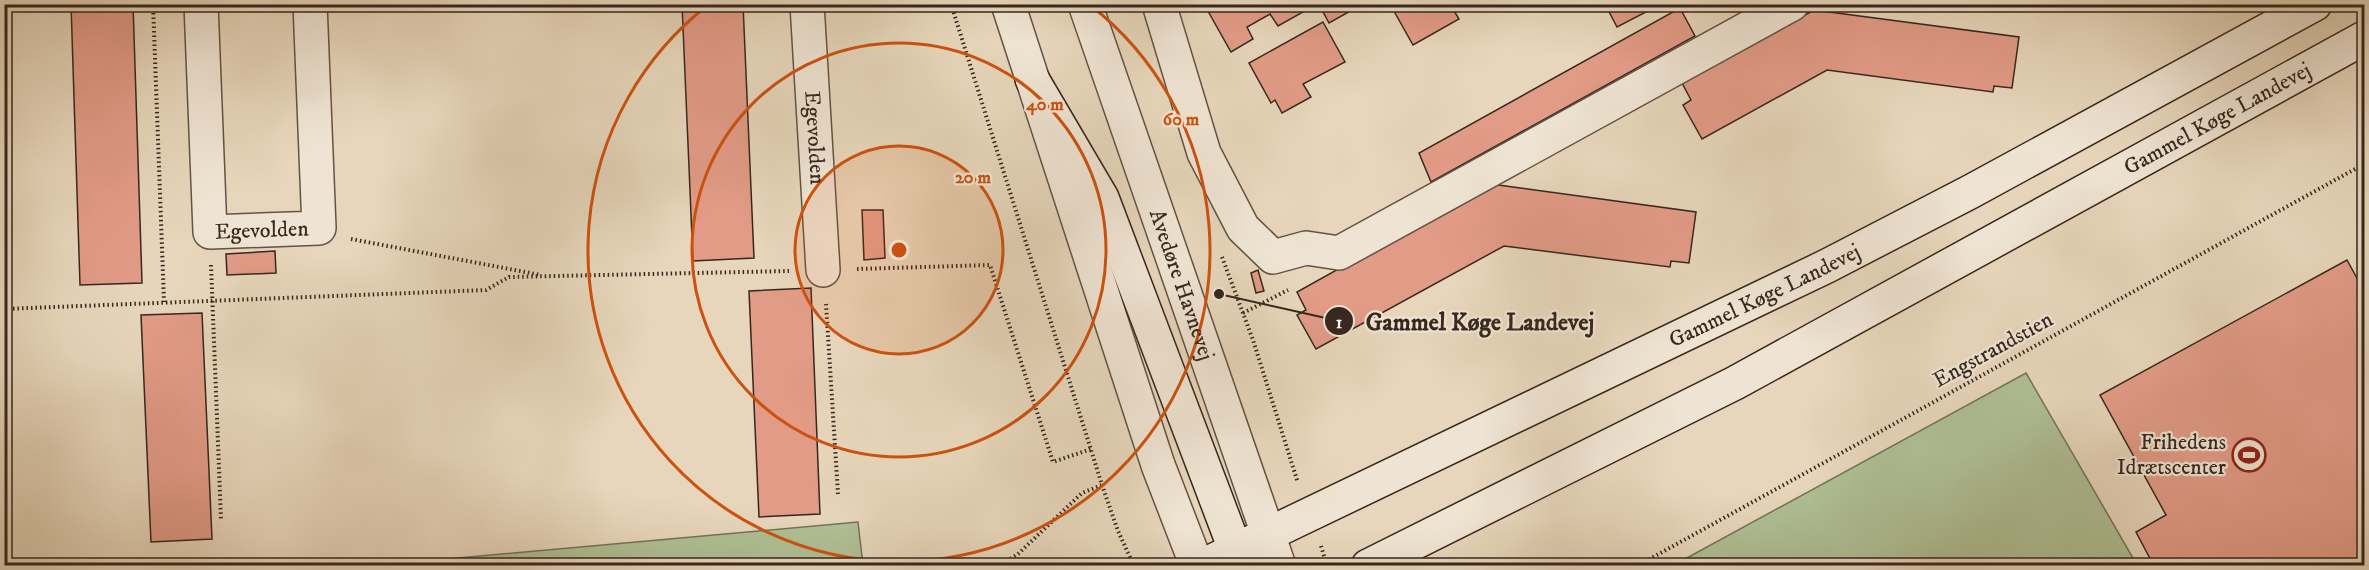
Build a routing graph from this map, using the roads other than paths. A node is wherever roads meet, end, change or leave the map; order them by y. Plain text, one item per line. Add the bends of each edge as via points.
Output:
1 (201, 4) edge
2 (310, 4) edge
3 (807, 4) edge
4 (1008, 4) edge
5 (1085, 4) edge
6 (1160, 4) edge
7 (1792, 4) edge
8 (2314, 4) edge
9 (2364, 38) edge
10 (1032, 80) junction
11 (823, 270) road end
12 (1267, 534) junction
13 (1240, 557) edge
14 (1197, 566) edge
15 (1202, 566) edge
16 (1279, 566) edge
17 (1368, 566) edge

1 - 2 street, Egevolden via 210,232 319,228
3 - 11 street, Egevolden
4 - 10 street
5 - 12 street, Avedøre Havnevej
6 - 7 street via 1204,153 1243,228 1273,257 1306,248 1339,253
8 - 12 street, Gammel Køge Landevej via 1827,266
9 - 17 street, Gammel Køge Landevej via 1736,383
10 - 13 street via 1102,198
10 - 14 street via 1158,465
12 - 13 street, Gammel Køge Landevej
12 - 16 street, Avedøre Havnevej
13 - 15 street, Gammel Køge Landevej

